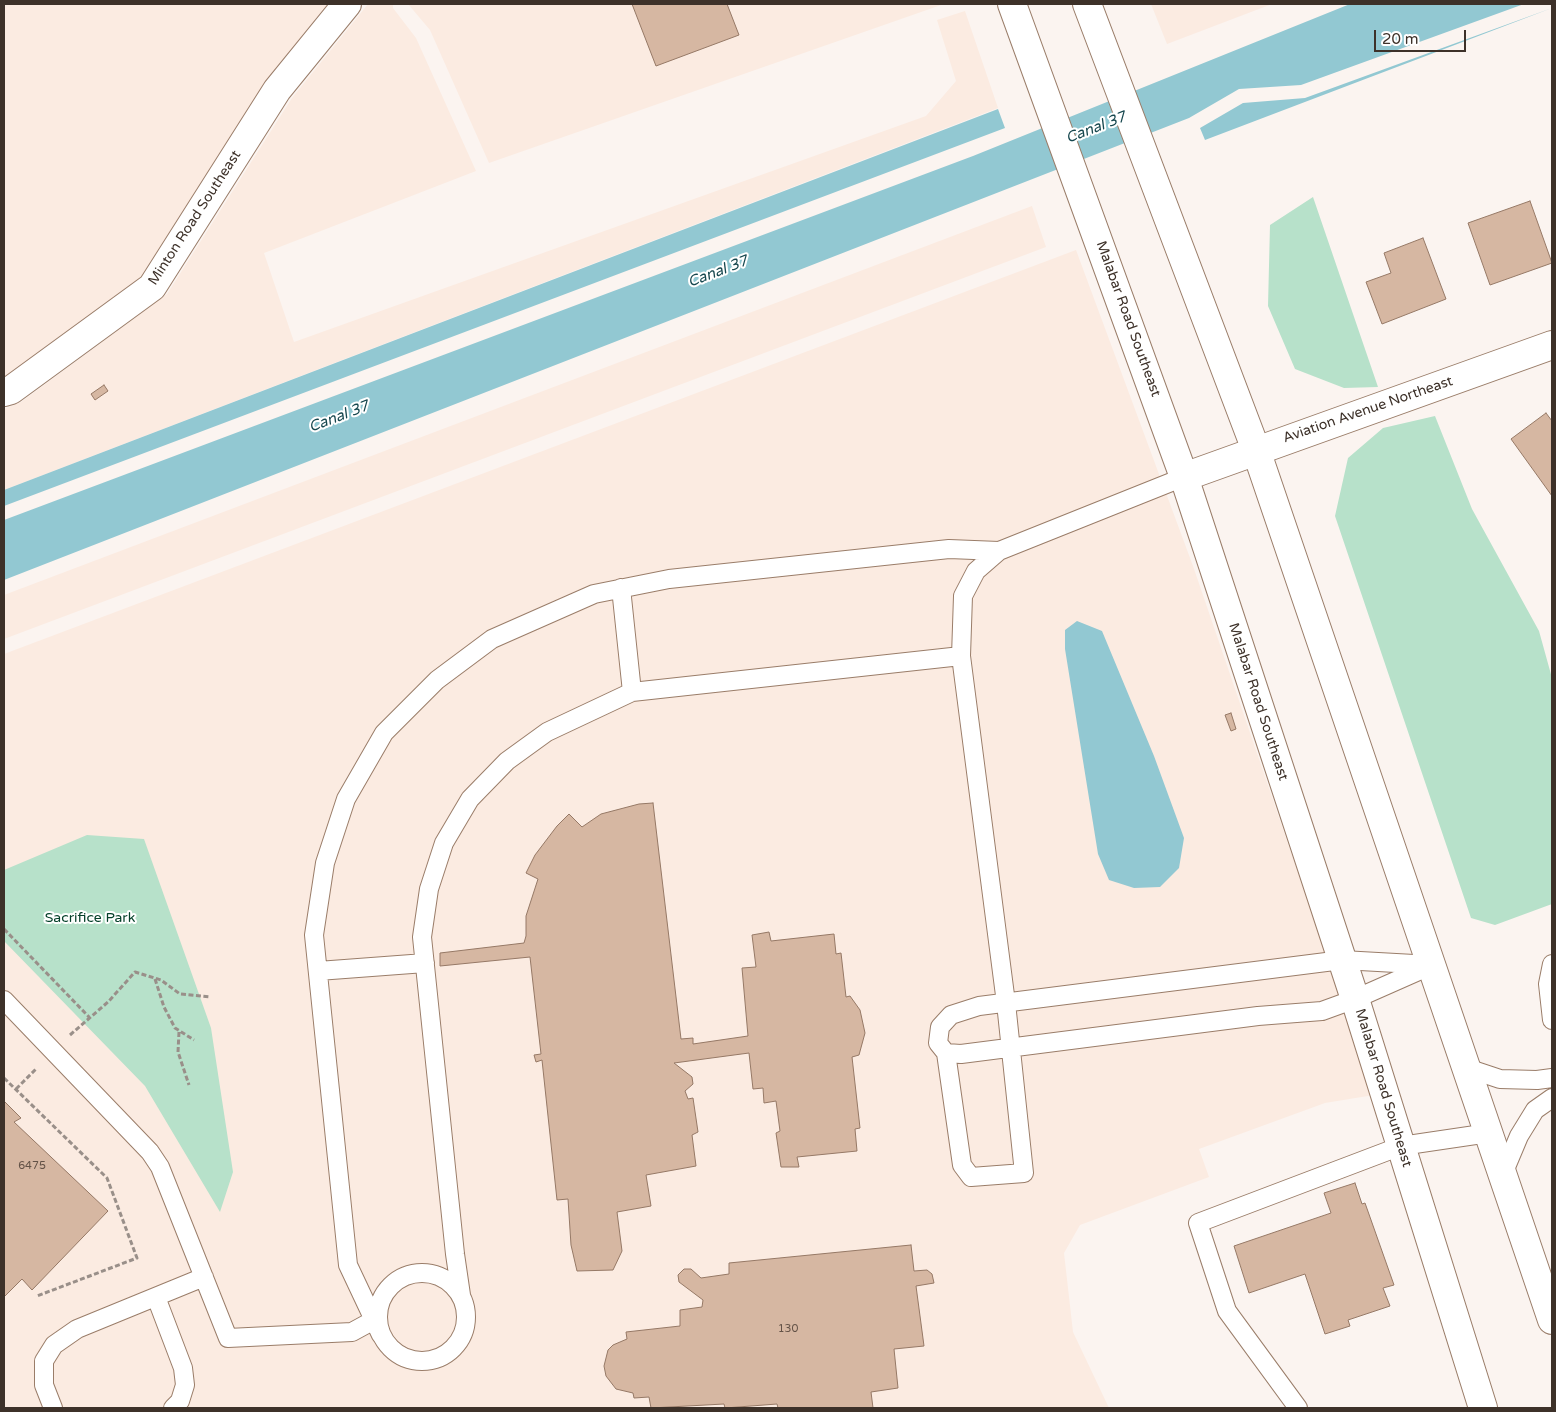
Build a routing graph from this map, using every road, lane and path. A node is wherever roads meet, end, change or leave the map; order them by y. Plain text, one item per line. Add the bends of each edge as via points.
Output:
1 (347, 4) edge
2 (1087, 4) edge
3 (1016, 14) edge
4 (1552, 344) edge
5 (4, 392) edge
6 (1256, 450) junction
7 (1184, 477) junction
8 (999, 551) junction
9 (621, 588) junction
10 (961, 656) junction
11 (632, 692) junction
12 (4, 929) edge
13 (1342, 960) junction
14 (425, 962) junction
15 (1552, 964) edge
16 (1432, 965) junction
17 (318, 971) junction
18 (155, 978) junction
19 (210, 997) dead end
20 (4, 1000) edge
21 (1355, 1000) junction
22 (1006, 1003) junction
23 (89, 1017) junction
24 (1552, 1020) edge
25 (180, 1031) junction
26 (68, 1037) dead end
27 (194, 1040) dead end
28 (1011, 1047) junction
29 (946, 1053) junction
30 (38, 1066) dead end
31 (1467, 1068) junction
32 (4, 1078) edge
33 (1552, 1078) edge
34 (189, 1085) dead end
35 (16, 1089) junction
36 (1552, 1098) edge
37 (1489, 1133) junction
38 (1401, 1146) junction
39 (1503, 1174) junction
40 (204, 1277) junction
41 (461, 1295) junction
42 (37, 1296) dead end
43 (156, 1297) junction
44 (1552, 1320) edge
45 (378, 1327) junction
46 (53, 1408) edge
47 (173, 1408) edge
48 (1298, 1408) edge
49 (1483, 1408) edge

1 - 5 main road, Minton Road Southeast via 277,90 152,287
2 - 6 main road
3 - 7 main road, Malabar Road Southeast
4 - 6 main road, Aviation Avenue Northeast
6 - 7 main road, Aviation Avenue Northeast
6 - 16 main road
7 - 8 lane
7 - 13 main road, Malabar Road Southeast
8 - 9 lane via 949,549 669,579
8 - 10 lane via 976,571 963,596
9 - 11 lane
9 - 17 lane via 594,594 492,639 437,680 384,733 346,799 324,863 314,935
10 - 11 lane
10 - 22 lane
11 - 14 lane via 547,732 507,762 470,799 444,843 429,889 422,938
12 - 23 path
13 - 16 lane
13 - 21 main road, Malabar Road Southeast
13 - 22 lane
14 - 17 lane
14 - 41 lane
15 - 24 lane via 1548,984
16 - 21 lane
16 - 31 main road
17 - 45 lane via 348,1265
18 - 19 path via 180,994
18 - 23 path via 135,972 108,1002
18 - 25 path via 164,1007
20 - 40 lane via 150,1152 160,1166
21 - 28 lane via 1322,1011
21 - 38 main road, Malabar Road Southeast
22 - 28 lane
22 - 29 lane via 979,1006 951,1015 940,1027 938,1043
23 - 26 path
25 - 27 path
25 - 34 path via 178,1052
28 - 29 lane
28 - 29 lane via 1024,1172 989,1176 971,1177 962,1165
30 - 35 path
31 - 33 lane via 1500,1079
31 - 37 main road
32 - 35 path
35 - 42 path via 107,1178 137,1258
36 - 39 lane via 1535,1110 1519,1136
37 - 38 lane
37 - 39 main road
38 - 48 lane via 1198,1223 1227,1311
38 - 49 main road, Malabar Road Southeast
39 - 44 main road
40 - 43 lane
40 - 45 lane via 228,1338 352,1332
41 - 45 lane via 452,1283 439,1275 430,1272 407,1274 385,1292 378,1312
41 - 45 lane via 466,1310 461,1339 451,1351 433,1361 411,1361 392,1350
43 - 46 lane via 77,1330 54,1345 44,1362 44,1385
43 - 47 lane via 183,1368 185,1385 180,1401

